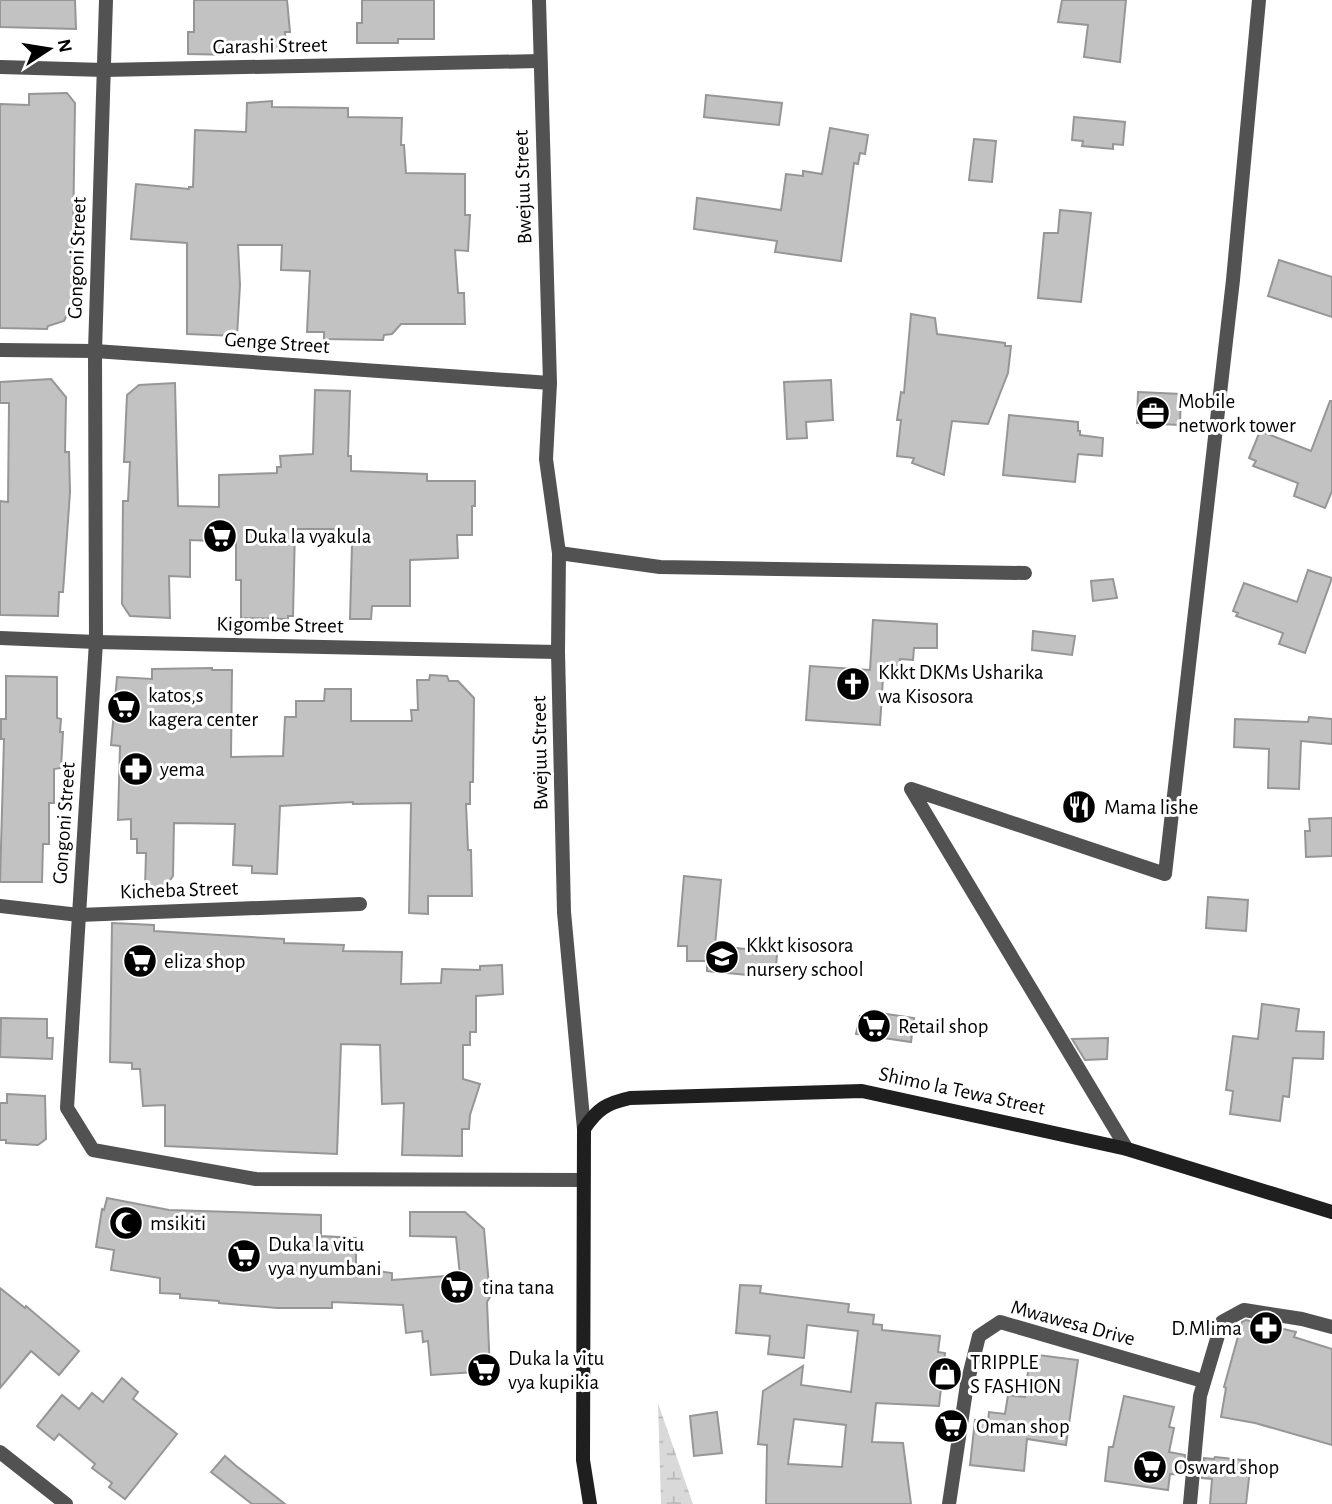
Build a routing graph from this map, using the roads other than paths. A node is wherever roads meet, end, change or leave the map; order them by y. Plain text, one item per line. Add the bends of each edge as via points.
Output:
1 (106, 0) edge
2 (540, 0) edge
3 (1259, 0) edge
4 (540, 61) junction
5 (0, 67) edge
6 (104, 70) junction
7 (0, 350) edge
8 (95, 351) junction
9 (550, 383) junction
10 (559, 553) junction
11 (1026, 573) dead end
12 (0, 638) edge
13 (96, 642) junction
14 (558, 652) junction
15 (360, 904) dead end
16 (0, 906) edge
17 (79, 915) junction
18 (584, 1129) junction
19 (1127, 1149) junction
20 (583, 1180) junction
21 (1332, 1212) edge
22 (1332, 1327) edge
23 (1203, 1381) junction
24 (0, 1452) edge
25 (66, 1504) edge
26 (590, 1504) edge
27 (949, 1504) edge
28 (1190, 1504) edge

1 - 6 street, Gongoni Street
2 - 4 street, Bwejuu Street
3 - 19 street via 1165,874 911,789
4 - 6 street, Garashi Street
4 - 9 street, Bwejuu Street
5 - 6 street, Garashi Street
6 - 8 street, Gongoni Street
7 - 8 street, Genge Street
8 - 9 street, Genge Street
8 - 13 street, Gongoni Street
9 - 10 street, Bwejuu Street via 546,459
10 - 11 street via 660,567
10 - 14 street, Bwejuu Street
12 - 13 street, Kigombe Street
13 - 14 street, Kigombe Street
13 - 17 street, Gongoni Street
14 - 18 street, Bwejuu Street via 564,912
15 - 17 street, Kicheba Street
16 - 17 street, Kicheba Street
17 - 20 street, Gongoni Street via 67,1108 93,1150 256,1179
18 - 19 street, Shimo la Tewa Street via 609,1102 630,1098 862,1091
18 - 20 street, Bwejuu Street
19 - 21 street, Shimo la Tewa Street
20 - 26 street, Bwejuu Street via 583,1460
22 - 23 street via 1244,1310 1222,1322
23 - 27 street, Mwawesa Drive via 1000,1322 979,1336
23 - 28 street
24 - 25 street

